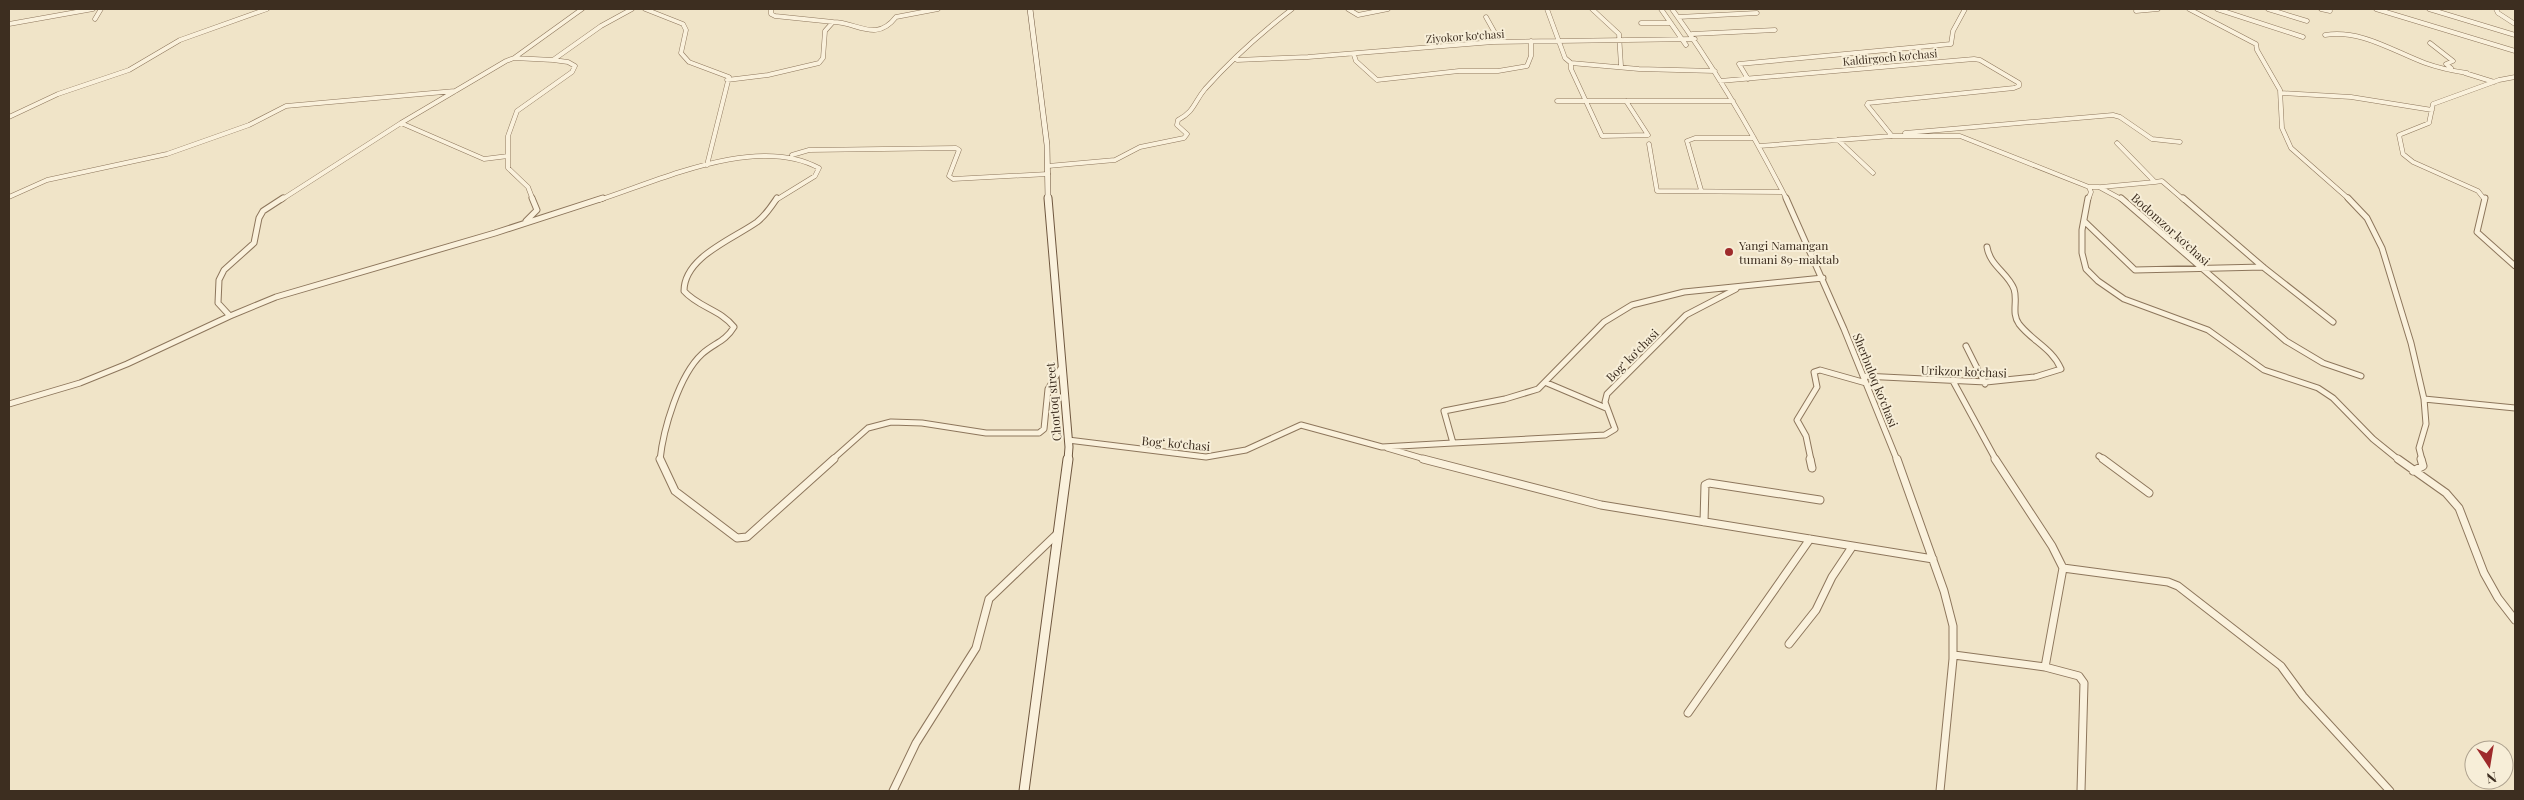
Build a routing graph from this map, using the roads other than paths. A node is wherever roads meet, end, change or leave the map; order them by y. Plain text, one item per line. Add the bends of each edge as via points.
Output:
1 (93, 9) edge
2 (101, 9) edge
3 (267, 9) edge
4 (582, 9) edge
5 (632, 9) edge
6 (645, 9) edge
7 (771, 9) edge
8 (938, 9) edge
9 (1030, 9) edge
10 (1292, 9) edge
11 (1348, 9) edge
12 (1388, 9) edge
13 (1547, 9) edge
14 (1592, 9) edge
15 (1661, 9) edge
16 (1672, 9) edge
17 (1965, 9) edge
18 (2158, 9) edge
19 (2189, 9) edge
20 (2217, 9) edge
21 (2268, 9) edge
22 (2321, 9) edge
23 (2376, 9) edge
24 (2428, 9) edge
25 (2496, 9) edge
26 (2136, 10) dead end
27 (2330, 12) dead end
28 (1756, 13) dead end
29 (1486, 17) dead end
30 (1678, 17) junction
31 (95, 19) dead end
32 (2307, 21) dead end
33 (833, 22) junction
34 (1671, 22) junction
35 (1641, 23) dead end
36 (9, 24) edge
37 (2515, 24) edge
38 (1774, 30) dead end
39 (2515, 34) edge
40 (2325, 36) dead end
41 (1693, 37) junction
42 (2303, 37) dead end
43 (1682, 39) junction
44 (1560, 40) junction
45 (1620, 40) junction
46 (1531, 41) junction
47 (1500, 42) junction
48 (2430, 43) dead end
49 (1686, 45) dead end
50 (2515, 51) edge
51 (1354, 54) junction
52 (514, 58) junction
53 (553, 60) junction
54 (1237, 60) junction
55 (1571, 63) junction
56 (1621, 66) junction
57 (1715, 71) junction
58 (2467, 73) junction
59 (2515, 77) edge
60 (1748, 79) junction
61 (727, 80) junction
62 (1720, 81) junction
63 (2494, 82) junction
64 (457, 91) junction
65 (2281, 93) junction
66 (1586, 100) junction
67 (1557, 101) dead end
68 (1626, 101) junction
69 (1732, 101) junction
70 (2432, 110) junction
71 (9, 118) edge
72 (400, 124) junction
73 (1891, 135) junction
74 (1754, 138) junction
75 (1838, 140) junction
76 (2117, 142) dead end
77 (2180, 142) dead end
78 (1649, 144) dead end
79 (1759, 146) junction
80 (792, 154) junction
81 (508, 156) junction
82 (707, 165) junction
83 (1048, 170) junction
84 (1873, 173) dead end
85 (2155, 182) junction
86 (2089, 187) junction
87 (2099, 187) junction
88 (1701, 190) junction
89 (1783, 192) junction
90 (9, 197) edge
91 (2084, 221) junction
92 (518, 226) junction
93 (1987, 247) dead end
94 (2515, 266) edge
95 (2263, 267) junction
96 (2200, 268) junction
97 (1822, 278) junction
98 (1740, 287) junction
99 (230, 316) junction
100 (2332, 322) dead end
101 (1966, 346) dead end
102 (1061, 368) junction
103 (1863, 376) junction
104 (2361, 376) dead end
105 (1953, 381) junction
106 (1547, 383) junction
107 (1866, 383) junction
108 (1985, 384) junction
109 (2424, 399) junction
110 (9, 404) edge
111 (1606, 408) junction
112 (2515, 408) edge
113 (1068, 440) junction
114 (1453, 443) junction
115 (1382, 447) junction
116 (2099, 456) dead end
117 (1812, 468) dead end
118 (2413, 471) junction
119 (2149, 493) dead end
120 (1820, 500) dead end
121 (1704, 522) junction
122 (1060, 531) junction
123 (1810, 539) junction
124 (1852, 546) junction
125 (1933, 559) junction
126 (2063, 568) junction
127 (2515, 620) edge
128 (1790, 644) dead end
129 (1954, 655) junction
130 (2045, 667) junction
131 (1688, 712) dead end
132 (893, 791) edge
133 (1024, 791) edge
134 (1940, 791) edge
135 (2081, 791) edge
136 (2390, 791) edge

1 - 36 street
2 - 31 street
3 - 71 street via 180,40 129,70 44,99
4 - 52 street
5 - 53 street via 601,26
6 - 61 street via 683,24 686,30 681,53 686,60 729,77
7 - 33 street via 775,16
8 - 33 street via 896,17 883,28 859,28
9 - 83 main road, Chortoq street
10 - 54 street via 1264,31
11 - 12 street via 1358,15
13 - 44 street
14 - 45 street via 1615,29
15 - 34 street
16 - 30 street, Sherbuloq koʻchasi
17 - 60 street, Kaldirgoch koʻchasi via 1953,31 1951,44 1739,64
18 - 26 street
19 - 65 street via 2256,44
20 - 42 street
21 - 32 street
22 - 27 street
23 - 50 street
24 - 39 street
25 - 37 street
28 - 30 street
29 - 47 street
30 - 41 street, Sherbuloq koʻchasi
33 - 61 street via 825,31 823,58 819,63 768,75
34 - 35 street
34 - 43 street
38 - 41 street, Ziyokor koʻchasi
40 - 58 street via 2350,36 2428,64
41 - 43 street, Ziyokor koʻchasi
41 - 57 street, Sherbuloq koʻchasi
43 - 45 street, Ziyokor koʻchasi
43 - 49 street
44 - 45 street, Ziyokor koʻchasi
44 - 46 street, Ziyokor koʻchasi
44 - 55 street via 1565,58
45 - 56 street
46 - 47 street, Ziyokor koʻchasi
46 - 51 street via 1527,66 1382,80 1377,80 1356,61
47 - 51 street, Ziyokor koʻchasi
48 - 58 street via 2453,61 2446,65
51 - 54 street, Ziyokor koʻchasi
52 - 53 street
52 - 64 street
53 - 81 street via 575,66 572,72 517,111 508,136
54 - 83 street via 1204,90 1190,114 1178,120 1177,125 1188,134 1184,138 1140,147 1115,160
55 - 56 street
55 - 66 street
56 - 57 street via 1648,70
57 - 62 street, Sherbuloq koʻchasi
58 - 63 street
59 - 63 street
60 - 62 street, Kaldirgoch koʻchasi
60 - 73 street, Kaldirgoch koʻchasi via 1974,59 2012,78 2019,86 1868,102 1867,106
61 - 82 street
62 - 69 street, Sherbuloq koʻchasi
63 - 70 street via 2433,104
64 - 72 street
64 - 90 street via 286,106 249,125 168,154 47,180
65 - 70 street via 2351,97
65 - 109 street via 2282,128 2291,148 2358,207 2374,230 2390,270
66 - 67 street
66 - 68 street
66 - 68 street via 1602,136 1648,135
68 - 69 street
69 - 74 street, Sherbuloq koʻchasi
70 - 94 street via 2429,123 2399,135 2403,154 2413,162 2478,191 2485,199 2477,232
72 - 81 street via 484,159
72 - 99 street via 258,216 256,239 251,247 230,262 217,282 218,303
73 - 75 street
73 - 77 street via 2113,115 2152,139
73 - 86 street, Bodomzor koʻchasi via 1965,137
74 - 79 street, Sherbuloq koʻchasi
74 - 88 street via 1695,138 1687,141
75 - 79 street
75 - 84 street
76 - 85 street
78 - 88 street via 1657,190
79 - 89 street, Sherbuloq koʻchasi
80 - 82 street via 737,158
80 - 83 street via 809,150 956,148 959,150 949,176 953,179
80 - 102 street via 818,168 815,176 778,197 764,216 697,261 690,268 684,285 684,291 694,301 727,319 734,327 732,333 702,354 688,373 661,450 662,467 672,486 709,519 737,538 747,538 876,423 994,433 1040,432 1044,429 1050,383
81 - 92 street via 510,172 528,186 537,210 534,216
82 - 92 street
83 - 102 main road, Chortoq street via 1049,229
85 - 87 street
85 - 95 street via 2162,181
86 - 87 street, Bodomzor koʻchasi
86 - 91 street via 2091,192 2085,203
87 - 96 street, Bodomzor koʻchasi via 2122,199
88 - 89 street
89 - 97 street, Sherbuloq koʻchasi
91 - 96 street via 2135,270
91 - 118 street via 2084,264 2108,291 2134,304 2206,329 2267,371 2319,388 2374,440
92 - 99 street via 302,289
93 - 108 street, Urikzor koʻchasi via 1997,269 2013,288 2014,315 2018,323 2050,349 2061,369 2032,379
95 - 96 street
95 - 100 street
96 - 104 street, Bodomzor koʻchasi via 2286,341 2323,363
97 - 98 street, Bogʻ koʻchasi
97 - 103 street, Sherbuloq koʻchasi
98 - 106 street, Bogʻ koʻchasi via 1670,295 1622,310 1594,331
98 - 111 street, Bogʻ koʻchasi via 1686,315 1607,394 1604,398
99 - 110 street via 80,383
101 - 108 street
102 - 113 main road, Chortoq street
103 - 105 street, Urikzor koʻchasi
103 - 107 street, Sherbuloq koʻchasi
105 - 108 street, Urikzor koʻchasi
105 - 126 street via 1996,461
106 - 111 street
106 - 114 street, Bogʻ koʻchasi via 1525,395 1444,411
107 - 117 street via 1820,370 1814,372 1817,387 1797,420 1806,436
107 - 125 street, Sherbuloq koʻchasi via 1913,499
109 - 112 street
109 - 118 street via 2426,424 2419,448 2423,466
111 - 114 street, Bogʻ koʻchasi via 1615,429 1609,434
113 - 115 street, Bogʻ koʻchasi via 1206,457 1246,450 1301,425
113 - 122 main road, Chortoq street
114 - 115 street, Bogʻ koʻchasi
115 - 121 street via 1590,503
116 - 119 street
118 - 127 street via 2445,493 2464,512 2472,545 2492,591
120 - 121 street via 1709,483 1705,485
121 - 123 street
122 - 132 street via 989,599 976,648 916,743
122 - 133 main road, Chortoq street
123 - 124 street
123 - 131 street
124 - 125 street
124 - 128 street via 1816,610
125 - 129 street, Sherbuloq koʻchasi via 1950,608
126 - 130 street
126 - 136 street via 2178,586 2281,666 2303,696
129 - 130 street
129 - 134 street, Sherbuloq koʻchasi
130 - 135 street via 2079,676 2084,683

